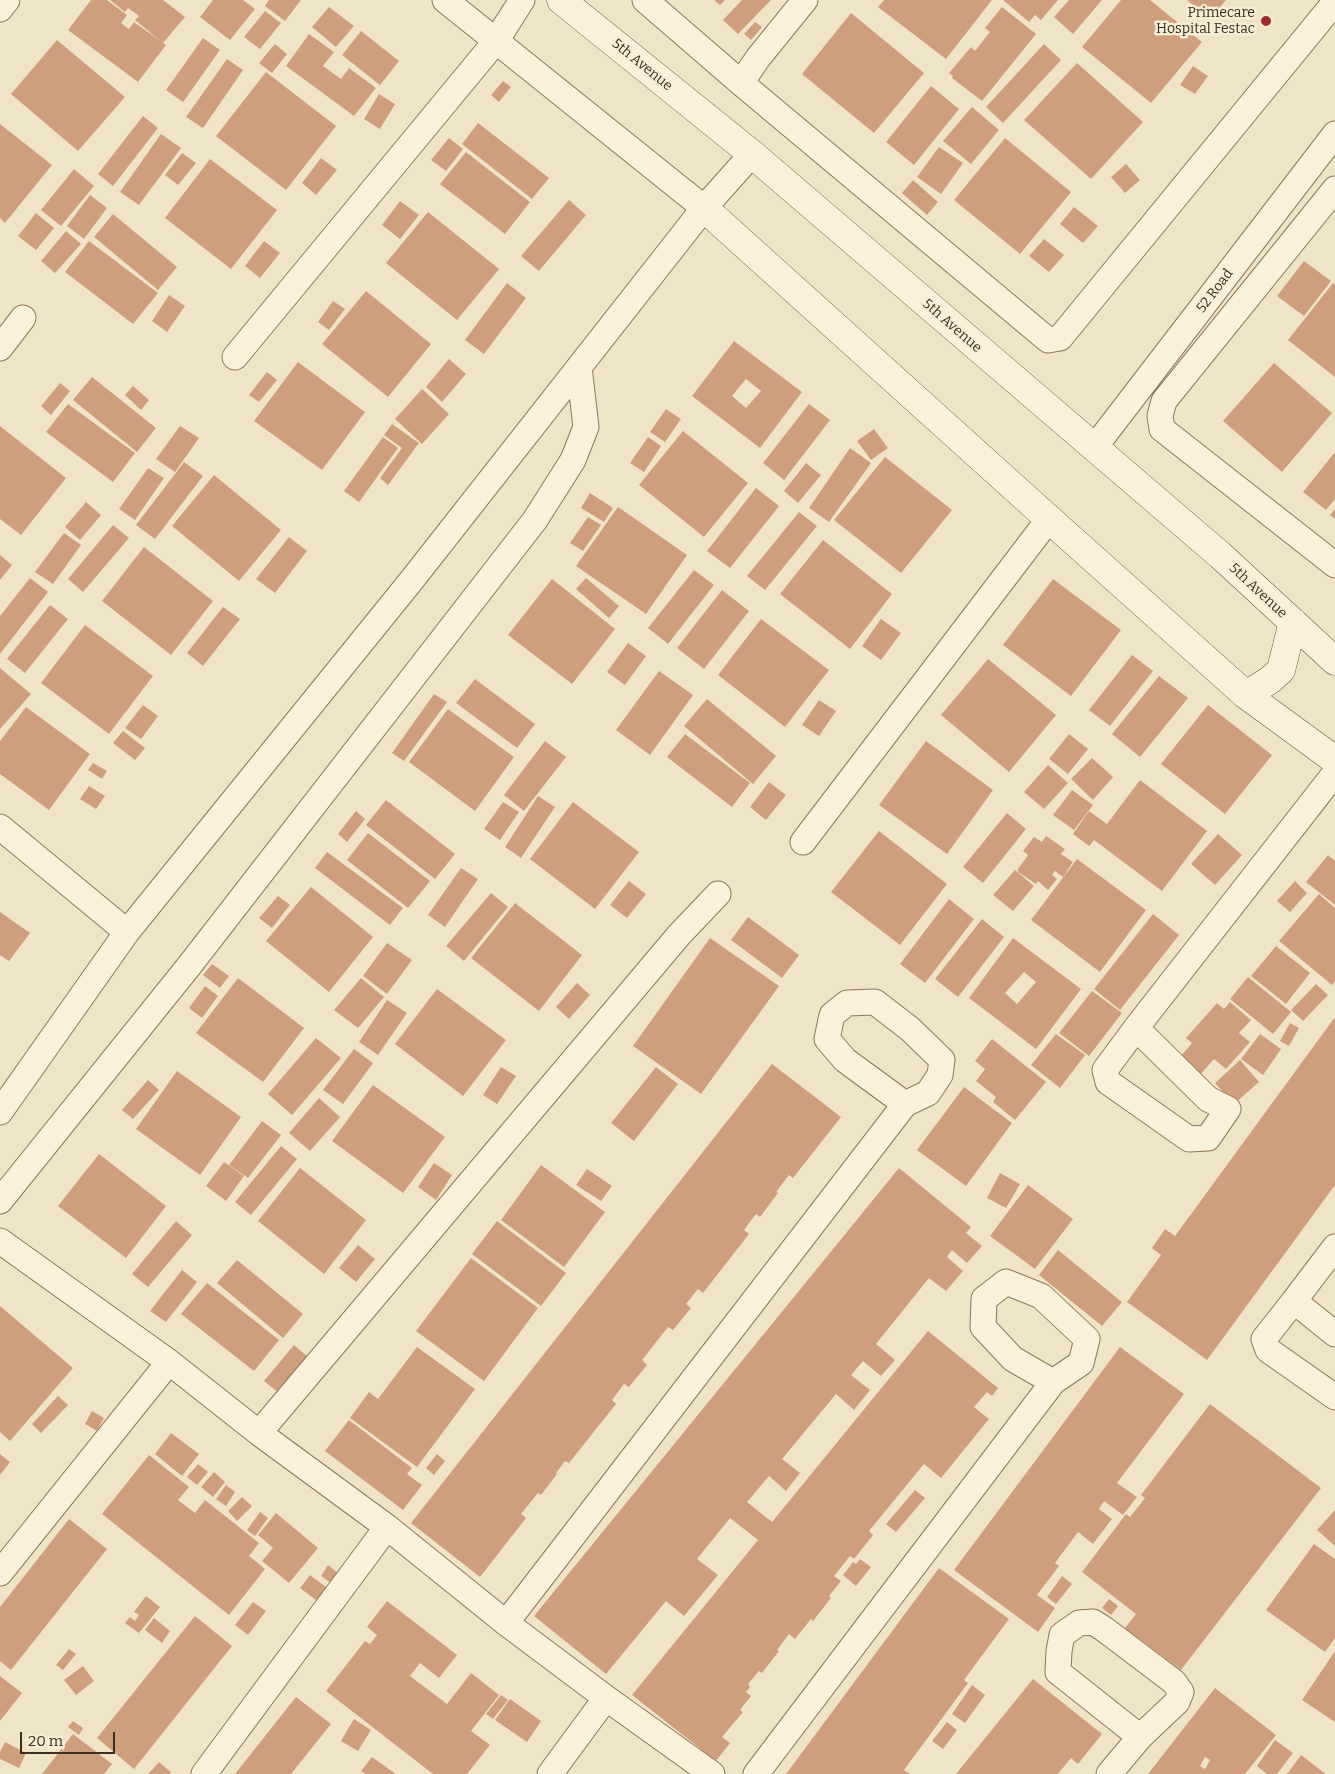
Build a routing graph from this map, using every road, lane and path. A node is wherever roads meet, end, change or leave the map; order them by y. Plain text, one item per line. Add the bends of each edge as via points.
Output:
1 (7, 0) edge
2 (445, 0) edge
3 (522, 0) edge
4 (560, 0) edge
5 (645, 0) edge
6 (805, 0) edge
7 (1335, 2) edge
8 (0, 9) edge
9 (496, 41) junction
10 (741, 83) junction
11 (1335, 134) edge
12 (752, 154) junction
13 (1335, 189) edge
14 (704, 208) junction
15 (23, 318) dead end
16 (0, 348) edge
17 (234, 357) dead end
18 (579, 367) junction
19 (1094, 448) junction
20 (1048, 519) junction
21 (1335, 565) edge
22 (1293, 622) junction
23 (1335, 661) edge
24 (1246, 695) junction
25 (1335, 760) edge
26 (1335, 773) edge
27 (0, 827) edge
28 (803, 842) dead end
29 (718, 894) dead end
30 (128, 932) junction
31 (1136, 1028) junction
32 (904, 1104) junction
33 (0, 1112) edge
34 (0, 1201) edge
35 (0, 1241) edge
36 (1335, 1247) edge
37 (1294, 1301) junction
38 (1335, 1334) edge
39 (169, 1362) junction
40 (1053, 1382) dead end
41 (1335, 1397) edge
42 (259, 1433) junction
43 (387, 1527) junction
44 (0, 1573) edge
45 (506, 1623) junction
46 (606, 1698) junction
47 (1140, 1737) junction
48 (204, 1774) edge
49 (550, 1774) edge
50 (712, 1774) edge
51 (756, 1774) edge
52 (1109, 1774) edge

1 - 8 street
2 - 9 street
3 - 9 street
4 - 12 street, 5th Avenue
5 - 10 street
6 - 10 street
7 - 10 street via 1060,338 1048,340
9 - 14 street
9 - 17 street
11 - 19 street, 52 Road
12 - 14 street
12 - 19 street, 5th Avenue
13 - 21 street via 1164,401 1160,416 1162,429
14 - 18 street
14 - 20 street
15 - 16 street
18 - 30 street
18 - 34 street via 586,427 573,460 535,520 189,966
19 - 22 street, 5th Avenue
20 - 24 street
20 - 28 street
22 - 23 street, 5th Avenue
22 - 24 street via 1281,670
24 - 25 street
26 - 31 street
27 - 30 street
29 - 42 street via 679,934
30 - 33 street
31 - 31 street via 1105,1070 1108,1082 1189,1139 1208,1138 1228,1109 1208,1099
32 - 32 street via 845,1060 827,1039 832,1015 847,1003 875,1002 942,1060 940,1075 928,1093
32 - 45 street
35 - 39 street
36 - 37 street
37 - 38 street
37 - 41 street via 1264,1339 1268,1350
39 - 42 street
39 - 44 street
40 - 51 street
42 - 43 street
43 - 45 street
43 - 48 street
45 - 46 street
46 - 49 street
46 - 50 street
47 - 47 street via 1177,1702 1181,1692 1174,1682 1104,1629 1093,1622 1079,1624 1062,1635 1058,1672
47 - 52 street

